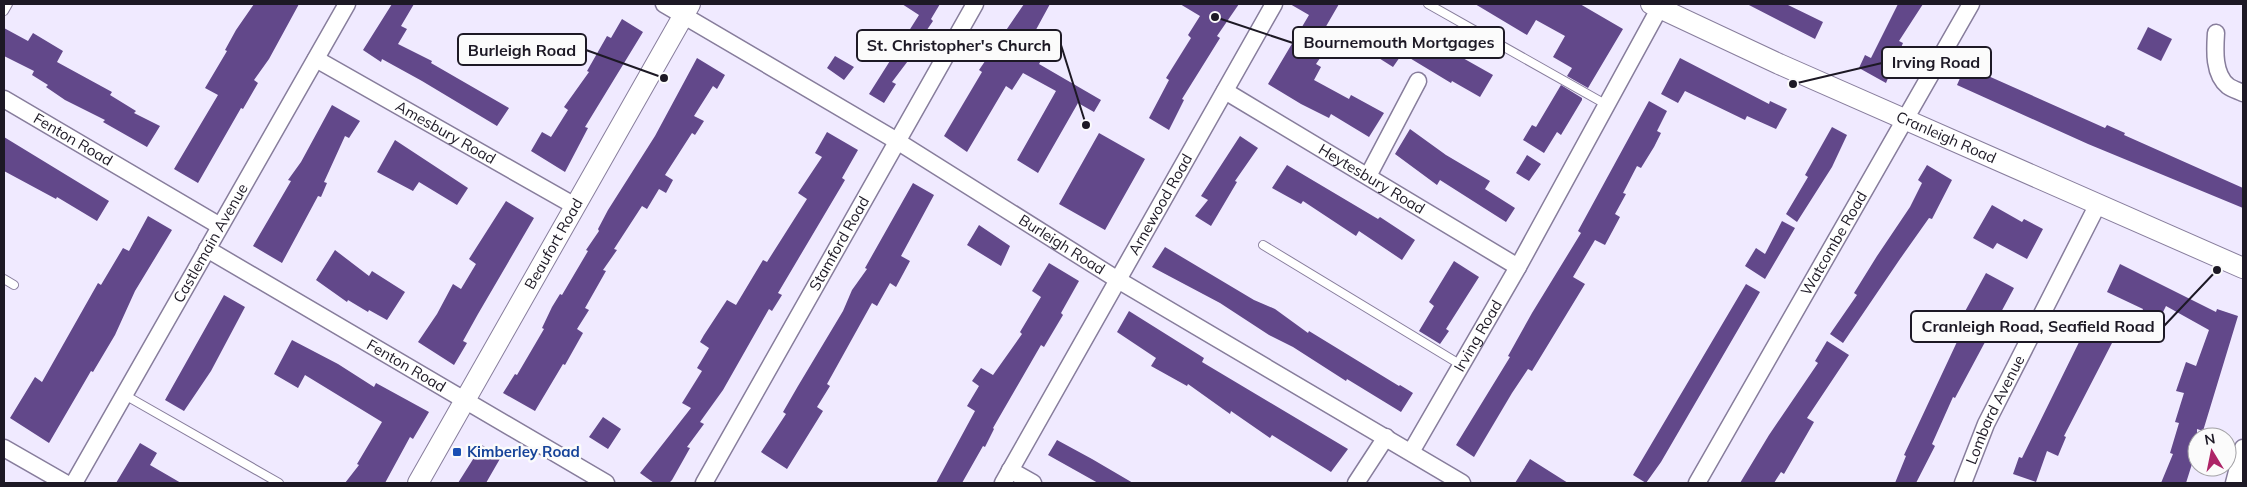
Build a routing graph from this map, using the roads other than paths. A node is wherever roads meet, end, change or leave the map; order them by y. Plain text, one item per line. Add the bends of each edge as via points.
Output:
1 (8, 4) edge
2 (348, 4) edge
3 (664, 4) edge
4 (975, 4) edge
5 (1274, 4) edge
6 (1428, 4) edge
7 (1971, 4) edge
8 (1655, 6) edge
9 (687, 10) edge
10 (4, 12) edge
11 (2216, 32) dead end
12 (316, 58) junction
13 (1418, 82) dead end
14 (1225, 92) junction
15 (2243, 93) edge
16 (4, 99) edge
17 (1607, 105) junction
18 (1904, 119) junction
19 (898, 141) junction
20 (1368, 176) junction
21 (2098, 204) junction
22 (575, 206) junction
23 (220, 226) junction
24 (1264, 245) dead end
25 (207, 249) junction
26 (1518, 267) junction
27 (2243, 268) edge
28 (4, 279) edge
29 (1118, 280) junction
30 (14, 285) dead end
31 (1461, 365) junction
32 (123, 394) junction
33 (466, 400) junction
34 (1386, 437) junction
35 (4, 448) edge
36 (2243, 448) edge
37 (1411, 452) junction
38 (1006, 477) edge
39 (65, 483) edge
40 (74, 483) edge
41 (279, 483) edge
42 (418, 483) edge
43 (606, 483) edge
44 (704, 483) edge
45 (1033, 483) edge
46 (1356, 483) edge
47 (1462, 483) edge
48 (1697, 483) edge
49 (1963, 483) edge
50 (2234, 483) edge

1 - 10 lane
2 - 12 street, Castlemain Avenue
3 - 9 street, Burleigh Road
4 - 19 street, Stamford Road
5 - 14 street, Arnewood Road
6 - 17 lane
7 - 18 street, Watcombe Road
8 - 17 street, Irving Road
8 - 18 street, Cranleigh Road
9 - 19 street, Burleigh Road
9 - 22 street, Beaufort Road
11 - 15 street via 2214,56 2220,74 2228,86
12 - 22 street, Amesbury Road
12 - 23 street, Castlemain Avenue
13 - 20 street
14 - 20 street, Heytesbury Road
14 - 29 street, Arnewood Road
16 - 23 street, Fenton Road
17 - 26 street, Irving Road
18 - 21 street, Cranleigh Road
18 - 48 street, Watcombe Road
19 - 29 street, Burleigh Road
19 - 44 street, Stamford Road
20 - 26 street, Heytesbury Road
21 - 27 street, Cranleigh Road
21 - 49 street, Lombard Avenue via 1986,424
22 - 33 street, Beaufort Road
23 - 25 street, Castlemain Avenue
24 - 31 lane
25 - 32 street, Castlemain Avenue
25 - 33 street, Fenton Road
26 - 31 street, Irving Road
28 - 30 lane
29 - 34 street, Burleigh Road
29 - 38 street, Arnewood Road
31 - 37 street, Irving Road
32 - 40 street, Castlemain Avenue
32 - 41 lane
33 - 42 street, Beaufort Road
33 - 43 street, Fenton Road
34 - 37 street, Burleigh Road
34 - 46 street
35 - 39 street
36 - 50 street
37 - 47 street, Burleigh Road
38 - 45 street

